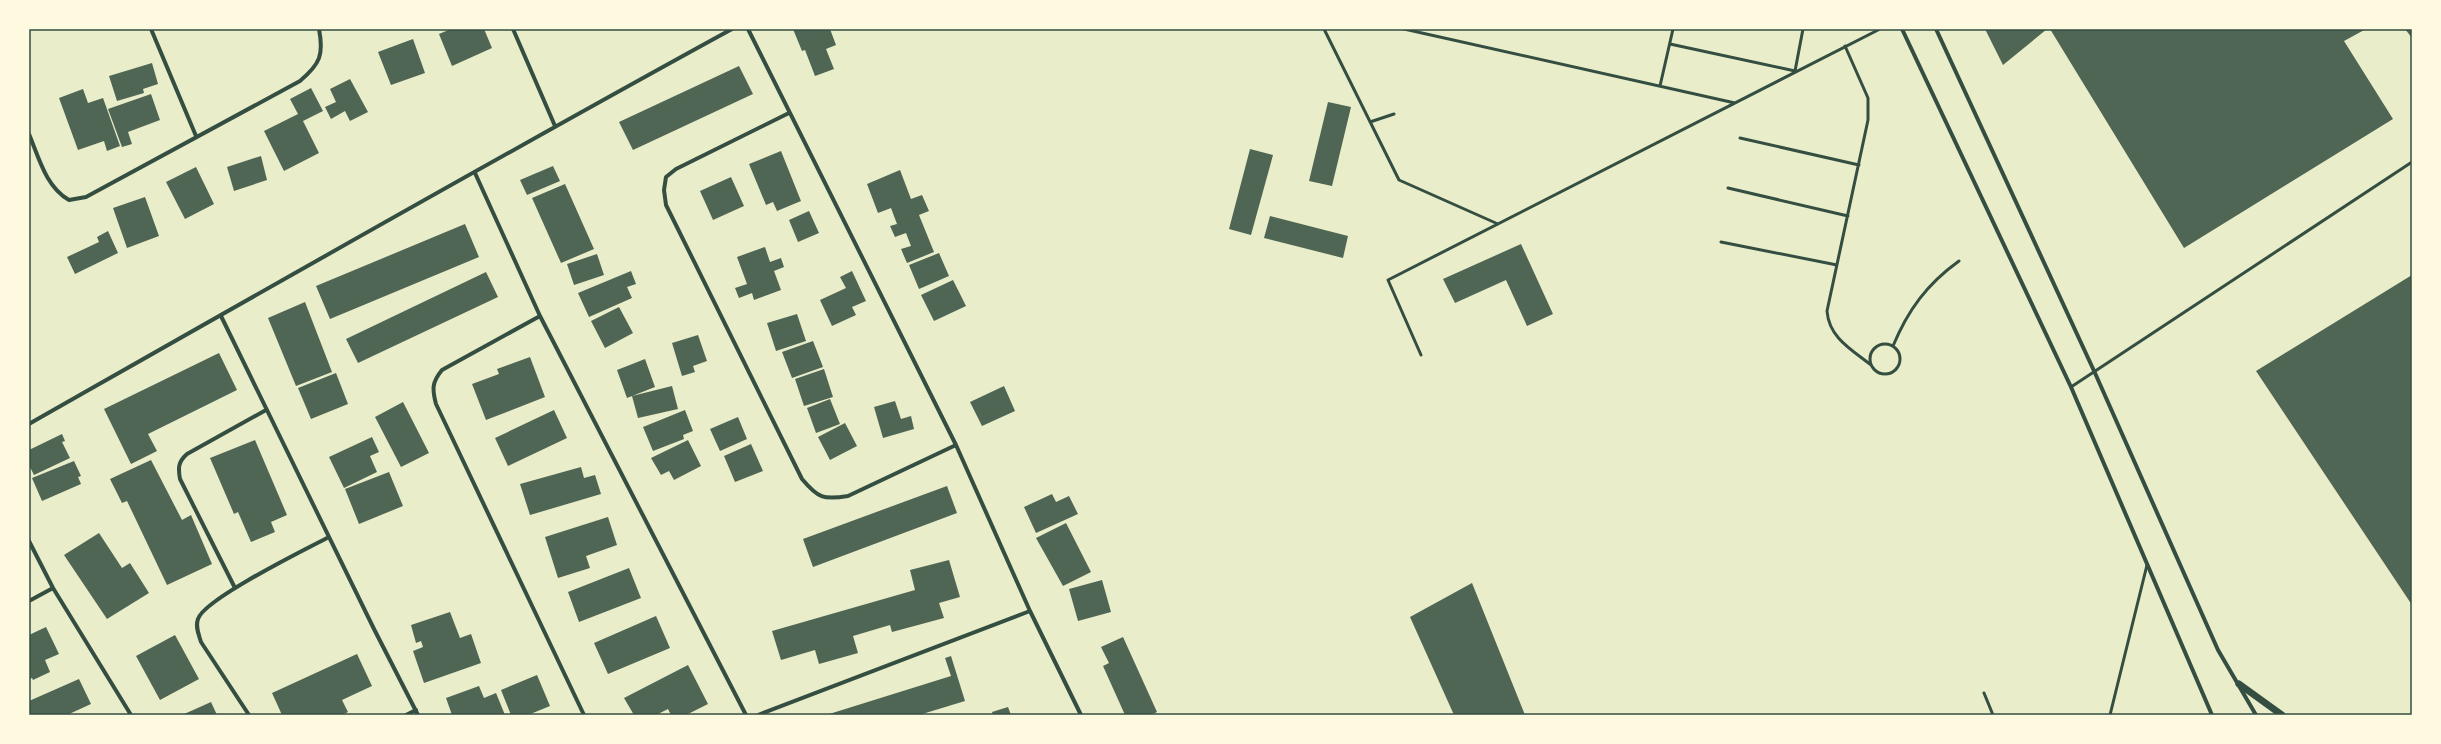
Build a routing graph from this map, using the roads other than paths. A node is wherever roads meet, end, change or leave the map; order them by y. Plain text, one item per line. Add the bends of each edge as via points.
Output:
1 (151, 29) edge
2 (319, 29) edge
3 (513, 29) edge
4 (732, 29) edge
5 (748, 29) edge
6 (1324, 29) edge
7 (1404, 29) edge
8 (1673, 29) edge
9 (1803, 29) edge
10 (1880, 29) edge
11 (1902, 29) edge
12 (1936, 29) edge
13 (1670, 44) junction
14 (1845, 46) junction
15 (1795, 71) junction
16 (1660, 86) junction
17 (1735, 103) junction
18 (789, 113) junction
19 (1394, 114) dead end
20 (1370, 122) junction
21 (555, 126) junction
22 (29, 134) edge
23 (196, 136) junction
24 (1740, 138) dead end
25 (2412, 162) edge
26 (1859, 164) junction
27 (475, 173) junction
28 (1728, 188) dead end
29 (1848, 216) junction
30 (1498, 224) junction
31 (1721, 242) dead end
32 (1959, 262) dead end
33 (1837, 265) junction
34 (221, 316) junction
35 (540, 316) junction
36 (1893, 346) junction
37 (1421, 355) dead end
38 (1871, 365) junction
39 (2095, 373) junction
40 (2070, 387) junction
41 (266, 410) junction
42 (29, 424) edge
43 (956, 445) junction
44 (329, 537) junction
45 (29, 541) edge
46 (2147, 564) junction
47 (53, 588) junction
48 (236, 588) junction
49 (29, 602) edge
50 (1030, 611) junction
51 (2239, 684) junction
52 (1984, 693) dead end
53 (416, 710) junction
54 (131, 715) edge
55 (249, 715) edge
56 (406, 715) edge
57 (418, 715) edge
58 (584, 715) edge
59 (746, 715) edge
60 (758, 715) edge
61 (1081, 715) edge
62 (1993, 715) edge
63 (2110, 715) edge
64 (2212, 715) edge
65 (2256, 715) edge
66 (2282, 715) edge

1 - 23 street
2 - 23 street via 322,48 316,68 300,81
3 - 21 street
4 - 21 street
5 - 18 street
6 - 20 lane
7 - 16 lane
8 - 13 lane
9 - 15 lane
10 - 14 lane
11 - 40 street
12 - 39 street
13 - 15 lane
13 - 16 lane
14 - 15 lane
14 - 26 lane via 1868,98 1867,134
15 - 17 lane
16 - 17 lane
17 - 30 lane
18 - 43 street
18 - 43 street via 676,170 666,177 664,190 666,205 802,479 815,495 830,499 848,496
19 - 20 lane
20 - 30 lane via 1398,180
21 - 27 street
22 - 23 street via 48,180 58,194 69,200 86,197
24 - 26 lane
25 - 39 lane
26 - 29 lane
27 - 34 street
27 - 35 street
28 - 29 lane
29 - 33 lane
30 - 37 lane via 1388,280
31 - 33 lane
32 - 36 lane via 1932,282 1910,309
33 - 38 lane via 1827,311 1830,329
34 - 41 street
34 - 42 street
35 - 58 street via 442,370 434,380 433,391 436,404
35 - 59 street
36 - 38 lane via 1876,346 1869,359
36 - 38 lane via 1900,353 1901,359 1895,372 1881,374
39 - 40 lane
39 - 51 street via 2218,650
40 - 46 street
41 - 44 street
41 - 48 street via 187,454 180,460 178,469 180,479
43 - 50 street
44 - 48 street
44 - 53 street
45 - 47 street
46 - 63 lane
46 - 64 street
47 - 49 street
47 - 54 street
48 - 55 street via 207,607 198,618 197,629 201,642
50 - 60 street
50 - 61 street
51 - 65 street
51 - 66 street
52 - 62 lane
53 - 56 street
53 - 57 street

